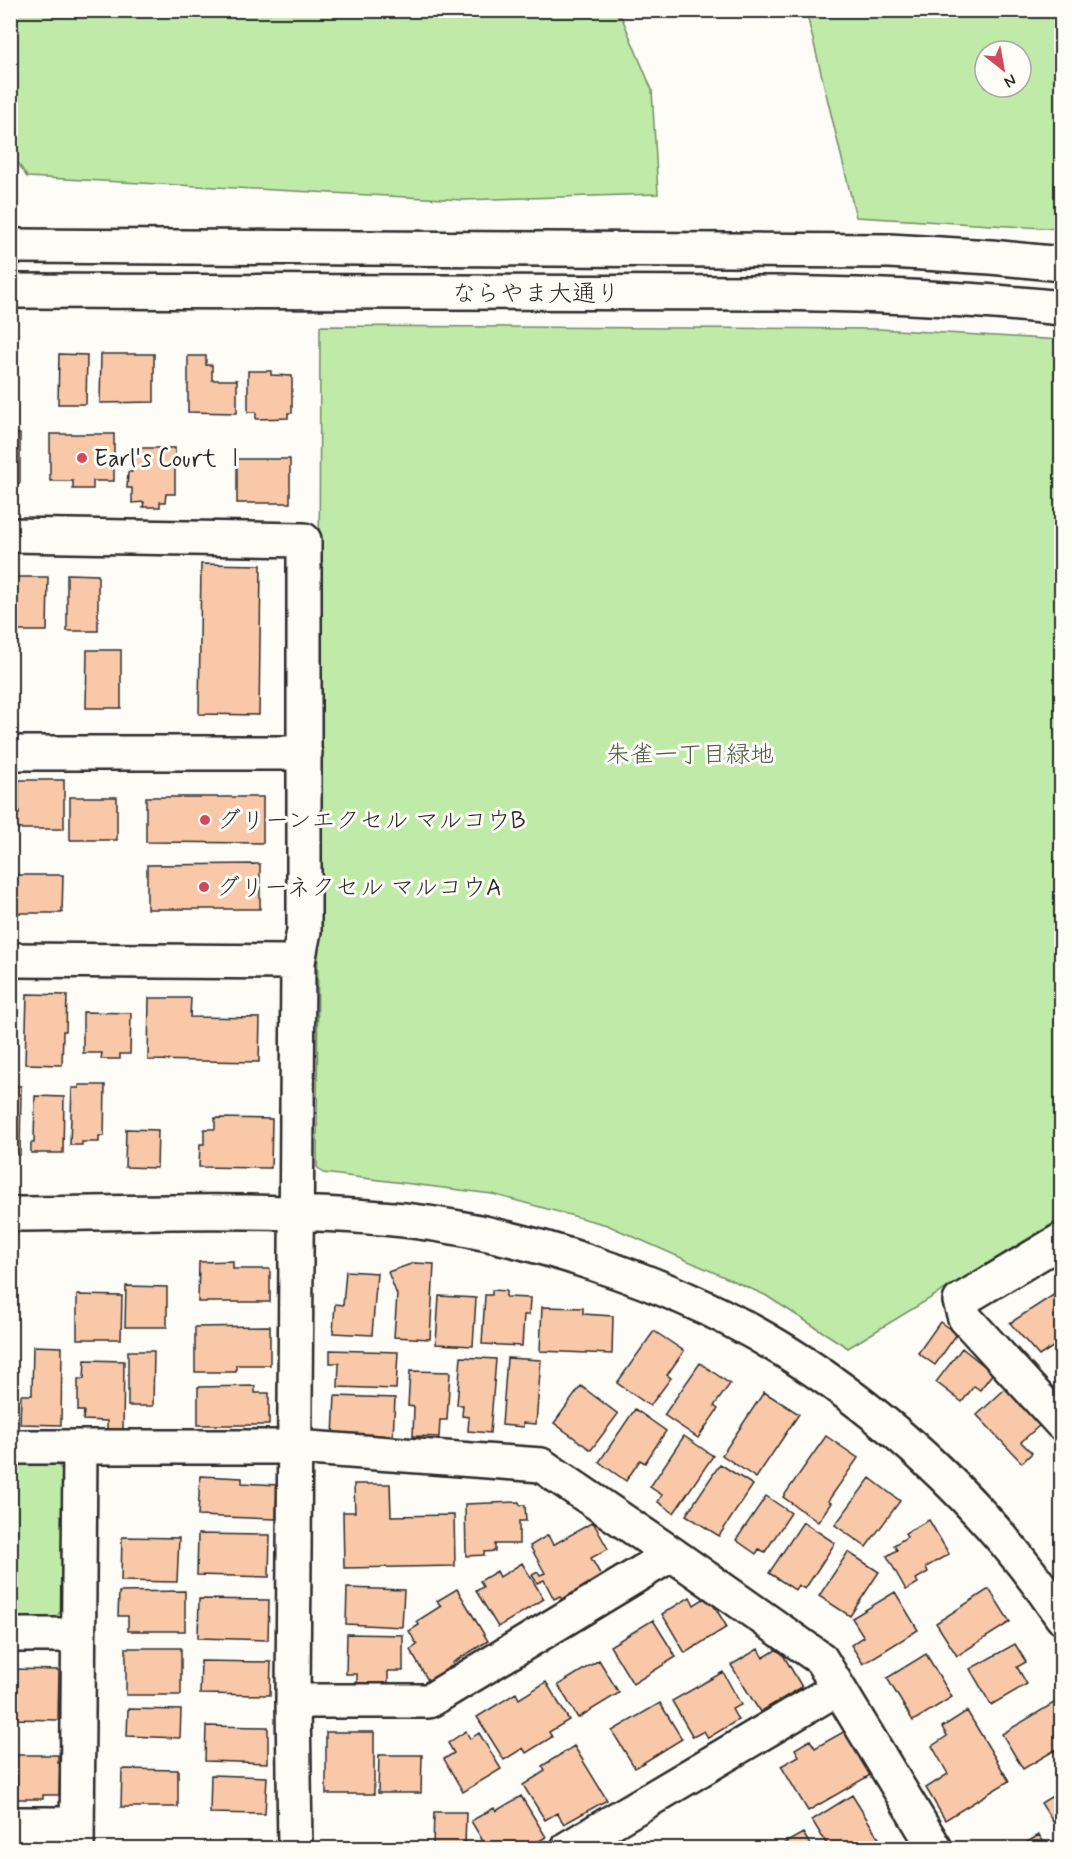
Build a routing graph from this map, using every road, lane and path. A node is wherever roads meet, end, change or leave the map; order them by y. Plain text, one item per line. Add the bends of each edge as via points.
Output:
1 (10, 246) edge
2 (1062, 264) edge
3 (10, 291) edge
4 (1062, 308) edge
5 (10, 535) edge
6 (10, 753) edge
7 (305, 753) junction
8 (10, 960) edge
9 (298, 962) junction
10 (10, 1214) edge
11 (297, 1214) junction
12 (1062, 1240) edge
13 (1062, 1424) edge
14 (10, 1447) edge
15 (80, 1447) junction
16 (295, 1447) junction
17 (672, 1554) junction
18 (1062, 1617) edge
19 (10, 1635) edge
20 (77, 1635) junction
21 (837, 1688) junction
22 (293, 1701) junction
23 (10, 1824) edge
24 (76, 1836) edge
25 (930, 1847) edge
26 (295, 1848) edge
27 (568, 1848) edge

1 - 2 street, ならやま大通り via 890,251
3 - 4 street, ならやま大通り via 787,293
5 - 7 street via 304,540
6 - 7 street
7 - 9 street via 304,931
8 - 9 street
9 - 11 street
10 - 11 street
11 - 16 street
11 - 18 street via 406,1220 549,1248 645,1282 735,1323 824,1376 911,1445 1015,1551
12 - 13 street via 960,1301 965,1318
14 - 15 street
15 - 16 street
15 - 20 street
16 - 17 street via 541,1465
16 - 22 street
17 - 21 street via 821,1659
17 - 22 street via 429,1701
19 - 20 street
20 - 24 street
21 - 25 street
21 - 27 street
22 - 26 street
23 - 24 street

